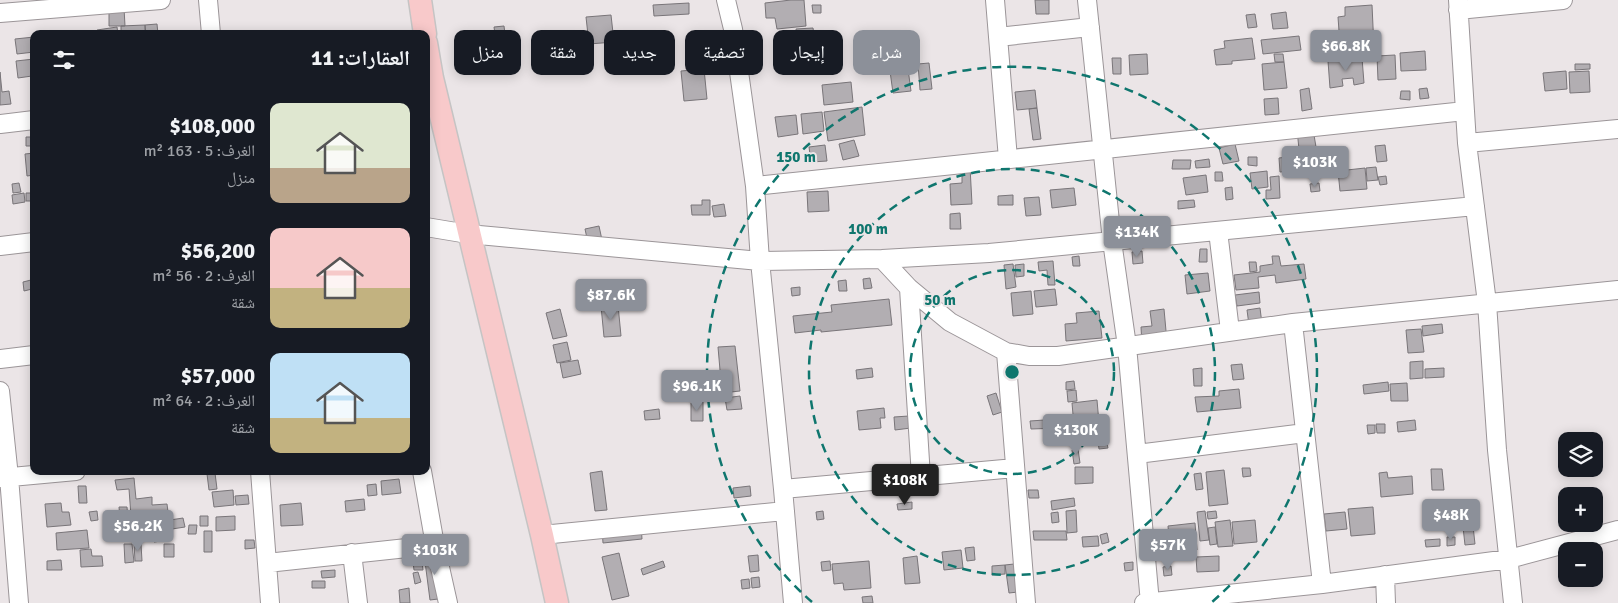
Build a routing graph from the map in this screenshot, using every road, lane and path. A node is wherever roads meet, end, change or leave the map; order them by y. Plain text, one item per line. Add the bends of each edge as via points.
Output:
1 (161, 0) edge
2 (208, 0) edge
3 (420, 0) edge
4 (726, 0) edge
5 (995, 0) edge
6 (1087, 0) edge
7 (1563, 0) edge
8 (1458, 5) edge
9 (0, 13) edge
10 (1090, 27) junction
11 (211, 30) edge
12 (424, 30) edge
13 (998, 37) junction
14 (430, 82) edge
15 (1465, 112) junction
16 (30, 120) edge
17 (0, 124) edge
18 (1618, 129) edge
19 (1467, 143) junction
20 (1102, 150) junction
21 (1008, 159) junction
22 (755, 186) junction
23 (1475, 206) junction
24 (430, 229) edge
25 (1218, 231) junction
26 (468, 234) junction
27 (1112, 241) junction
28 (30, 242) edge
29 (0, 246) edge
30 (882, 259) junction
31 (760, 261) junction
32 (909, 288) junction
33 (1618, 290) edge
34 (1487, 303) junction
35 (1293, 323) junction
36 (1230, 331) junction
37 (1127, 346) junction
38 (1006, 352) junction
39 (30, 356) edge
40 (0, 359) edge
41 (0, 391) edge
42 (1305, 433) junction
43 (1136, 454) junction
44 (1016, 468) junction
45 (35, 475) edge
46 (260, 475) edge
47 (423, 475) edge
48 (921, 476) junction
49 (4, 478) edge
50 (783, 489) junction
51 (785, 511) junction
52 (1618, 530) edge
53 (542, 535) junction
54 (435, 545) junction
55 (352, 554) junction
56 (1508, 559) junction
57 (267, 563) junction
58 (1385, 575) junction
59 (1322, 584) junction
60 (1270, 596) edge
61 (19, 603) edge
62 (270, 603) edge
63 (358, 603) edge
64 (448, 603) edge
65 (557, 603) edge
66 (792, 603) edge
67 (1026, 603) edge
68 (1144, 603) edge
69 (1150, 603) edge
70 (1386, 603) edge
71 (1513, 603) edge

1 - 9 street
2 - 11 street
3 - 12 main road
4 - 22 street via 734,29
5 - 13 street
6 - 10 street
7 - 8 street
8 - 15 street
10 - 13 street
10 - 20 street
13 - 21 street
14 - 26 main road
15 - 19 street
15 - 20 street
16 - 17 street
18 - 19 street
19 - 23 street
20 - 21 street
20 - 27 street
21 - 22 street
22 - 31 street
23 - 25 street
23 - 34 street
24 - 26 street
25 - 27 street
25 - 36 street
26 - 31 street
26 - 53 main road
27 - 30 street
27 - 37 street
28 - 29 street
30 - 31 street
30 - 32 street
31 - 50 street
32 - 38 street via 950,322
32 - 48 street
33 - 34 street
34 - 35 street
34 - 56 street
35 - 36 street
35 - 42 street
36 - 37 street
37 - 38 street via 1058,356
37 - 43 street
38 - 44 street
39 - 40 street
41 - 49 street
42 - 43 street
42 - 59 street
43 - 69 street
44 - 48 street
44 - 67 street
45 - 49 street
46 - 57 street
47 - 54 street
48 - 50 street
49 - 61 street
50 - 51 street
51 - 53 street
51 - 66 street
52 - 56 street
53 - 65 main road
54 - 55 street
54 - 64 street
55 - 57 street
55 - 63 street
56 - 58 street
56 - 71 street
57 - 62 street
58 - 59 street
58 - 70 street
59 - 60 street
60 - 69 street
68 - 69 street

